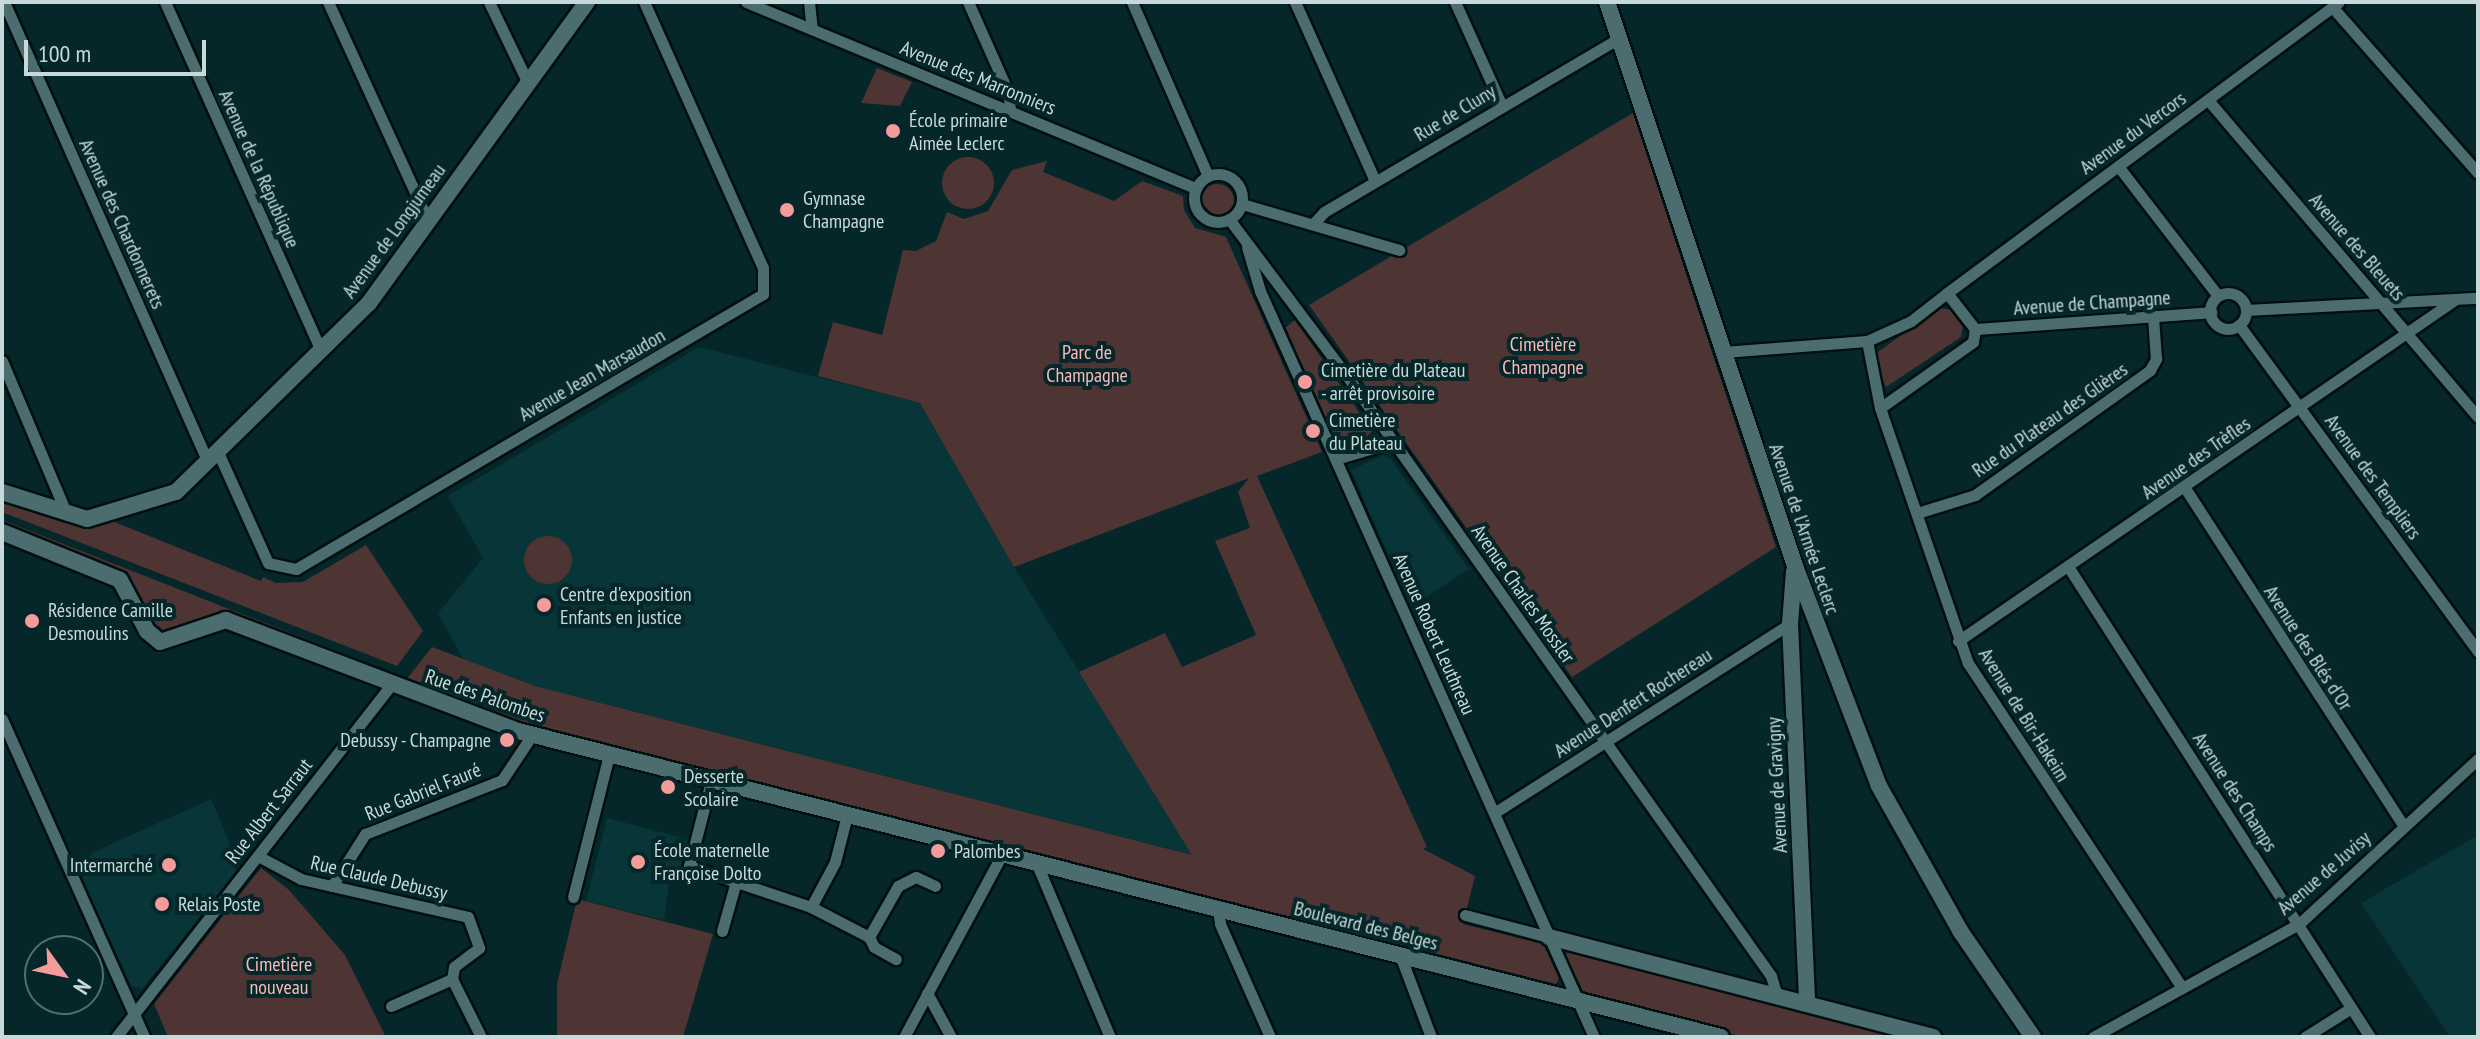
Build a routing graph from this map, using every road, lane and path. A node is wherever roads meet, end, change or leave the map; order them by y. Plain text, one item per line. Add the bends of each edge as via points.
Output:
1 (4, 2) edge
2 (165, 2) edge
3 (328, 2) edge
4 (489, 2) edge
5 (587, 2) edge
6 (644, 2) edge
7 (746, 2) edge
8 (809, 2) edge
9 (968, 2) edge
10 (1132, 2) edge
11 (1295, 2) edge
12 (1455, 2) edge
13 (1607, 2) edge
14 (2336, 6) edge
15 (812, 29) junction
16 (1619, 38) junction
17 (527, 81) junction
18 (2208, 100) junction
19 (1502, 106) junction
20 (1010, 112) junction
21 (2118, 166) junction
22 (2478, 173) edge
23 (1208, 176) junction
24 (1375, 181) junction
25 (1196, 188) junction
26 (1242, 204) junction
27 (1229, 219) junction
28 (428, 220) junction
29 (1313, 224) junction
30 (1247, 245) junction
31 (1399, 250) dead end
32 (1947, 293) junction
33 (2218, 296) junction
34 (2478, 298) edge
35 (2453, 301) junction
36 (2381, 304) junction
37 (2246, 310) junction
38 (2211, 312) junction
39 (2153, 317) junction
40 (2239, 325) junction
41 (1975, 329) junction
42 (2407, 333) junction
43 (1867, 341) junction
44 (321, 350) junction
45 (1723, 352) junction
46 (2, 361) edge
47 (2300, 407) junction
48 (1880, 408) junction
49 (2478, 417) edge
50 (1393, 442) junction
51 (212, 455) junction
52 (1336, 459) junction
53 (2185, 488) junction
54 (2, 492) edge
55 (1917, 513) junction
56 (67, 516) junction
57 (2, 532) edge
58 (1795, 566) junction
59 (2069, 568) junction
60 (1790, 624) junction
61 (1958, 641) junction
62 (2478, 652) edge
63 (392, 684) junction
64 (2, 719) edge
65 (532, 735) junction
66 (1605, 742) junction
67 (609, 755) junction
68 (2478, 759) edge
69 (711, 781) junction
70 (1494, 813) junction
71 (847, 815) junction
72 (2404, 826) junction
73 (258, 856) junction
74 (1001, 856) junction
75 (1036, 862) junction
76 (735, 885) junction
77 (332, 886) junction
78 (935, 886) dead end
79 (573, 897) dead end
80 (811, 907) junction
81 (1218, 909) junction
82 (1465, 915) dead end
83 (2300, 923) junction
84 (722, 931) dead end
85 (869, 937) junction
86 (1549, 937) junction
87 (1400, 955) junction
88 (896, 959) dead end
89 (452, 979) junction
90 (2182, 988) junction
91 (927, 993) junction
92 (1777, 996) junction
93 (1577, 1000) junction
94 (1807, 1004) junction
95 (391, 1006) dead end
96 (2351, 1008) junction
97 (135, 1013) junction
98 (116, 1037) edge
99 (144, 1037) edge
100 (481, 1037) edge
101 (904, 1037) edge
102 (951, 1037) edge
103 (1110, 1037) edge
104 (1270, 1037) edge
105 (1431, 1037) edge
106 (1594, 1037) edge
107 (1721, 1037) edge
108 (1933, 1037) edge
109 (2033, 1037) edge
110 (2093, 1037) edge
111 (2305, 1037) edge
112 (2370, 1037) edge

1 - 51 street, Avenue des Chardonnerets
2 - 44 street, Avenue de la République
3 - 28 street
4 - 17 street
5 - 17 street, Avenue de Longjumeau
6 - 51 street, Avenue Jean Marsaudon via 763,268 763,294 296,569 268,563
7 - 15 street, Avenue des Marronniers
8 - 15 street
9 - 20 street via 1009,94
10 - 23 street
11 - 24 street
12 - 19 street
13 - 16 street, Avenue de l'Armée Leclerc
14 - 18 street, Avenue du Vercors
14 - 22 street
15 - 20 street, Avenue des Marronniers
16 - 19 street, Rue de Cluny
16 - 45 street, Avenue de l'Armée Leclerc
17 - 28 street, Avenue de Longjumeau
18 - 21 street, Avenue du Vercors
18 - 36 street, Avenue des Bleuets
19 - 24 street, Rue de Cluny
20 - 25 street, Avenue des Marronniers
21 - 32 street, Avenue du Vercors
21 - 33 street
23 - 25 street
23 - 26 street via 1231,177 1241,189
24 - 29 street, Rue de Cluny
25 - 27 street via 1195,202 1202,215 1215,221
26 - 27 street
26 - 29 street
27 - 30 street, Avenue Charles Mossler
28 - 44 street, Avenue de Longjumeau via 369,303
29 - 31 street
30 - 50 street, Avenue Charles Mossler
30 - 52 street, Avenue Robert Leuthreau via 1260,291
32 - 41 street
32 - 43 street, Avenue du Vercors via 1911,321
33 - 37 street via 2239,296
33 - 38 street
34 - 35 street
35 - 36 street
35 - 42 street, Avenue des Trèfles
36 - 37 street
36 - 42 street, Avenue des Bleuets
37 - 40 street
38 - 39 street, Avenue de Champagne
38 - 40 street via 2221,327
39 - 41 street, Avenue de Champagne
39 - 55 street, Rue du Plateau des Glières via 2156,359 2150,370 1975,495
40 - 47 street, Avenue des Templiers
41 - 48 street via 1973,342
42 - 47 street, Avenue des Trèfles
42 - 49 street, Avenue des Bleuets
43 - 45 street
43 - 48 street, Avenue de Bir-Hakeim
44 - 51 street, Avenue de Longjumeau
45 - 58 street, Avenue de l'Armée Leclerc
46 - 56 street
47 - 53 street, Avenue des Trèfles
47 - 62 street, Avenue des Templiers
48 - 55 street, Avenue de Bir-Hakeim
50 - 52 street
50 - 66 street, Avenue Charles Mossler
51 - 56 street, Avenue de Longjumeau via 176,492 106,517
52 - 70 street, Avenue Robert Leuthreau
53 - 59 street, Avenue des Trèfles
53 - 72 street, Avenue des Blés d'Or
54 - 56 street, Avenue de Longjumeau
55 - 61 street, Avenue de Bir-Hakeim
57 - 63 street, Rue des Palombes via 120,580 147,631 160,642 226,620
58 - 60 street, Avenue de Gravigny
58 - 109 street, Avenue de l'Armée Leclerc via 1879,786 1961,932
59 - 61 street, Avenue des Trèfles
59 - 83 street, Avenue des Champs
60 - 66 street, Avenue Denfert Rochereau
60 - 94 street, Avenue de Gravigny
61 - 90 street, Avenue de Bir-Hakeim
63 - 65 street, Rue des Palombes
63 - 73 street, Rue Albert Sarraut
64 - 97 street
65 - 67 street, Rue des Palombes
65 - 77 street, Rue Gabriel Fauré via 502,780 365,834
66 - 70 street, Avenue Denfert Rochereau
66 - 92 street, Avenue Charles Mossler via 1771,976
67 - 69 street, Rue des Palombes
67 - 79 street
68 - 72 street, Avenue de Juvisy
69 - 71 street, Rue des Palombes
69 - 76 street via 689,866 727,877
70 - 86 street, Avenue Robert Leuthreau
71 - 74 street, Rue des Palombes
71 - 80 street via 835,862
72 - 83 street, Avenue de Juvisy
73 - 77 street, Rue Claude Debussy via 282,873
73 - 97 street, Rue Albert Sarraut
74 - 75 street, Boulevard des Belges
74 - 91 street
75 - 81 street, Boulevard des Belges
75 - 103 street
76 - 80 street
76 - 84 street
77 - 89 street, Rue Claude Debussy via 468,917 479,948 454,967
78 - 85 street via 916,877 898,886
80 - 85 street
81 - 87 street, Boulevard des Belges
81 - 104 street
82 - 86 street, Boulevard des Belges
83 - 90 street, Avenue de Juvisy
83 - 96 street, Avenue des Champs
85 - 88 street via 874,947
86 - 92 street, Boulevard des Belges
86 - 93 street, Avenue Robert Leuthreau
87 - 93 street, Boulevard des Belges
87 - 105 street
89 - 95 street, Rue Claude Debussy
89 - 100 street
90 - 110 street, Avenue de Juvisy
91 - 101 street
91 - 102 street
92 - 94 street, Boulevard des Belges
93 - 106 street, Avenue Robert Leuthreau
93 - 107 street, Boulevard des Belges
94 - 108 street, Boulevard des Belges
96 - 111 street
96 - 112 street, Avenue des Champs
97 - 98 street, Rue Albert Sarraut
97 - 99 street

